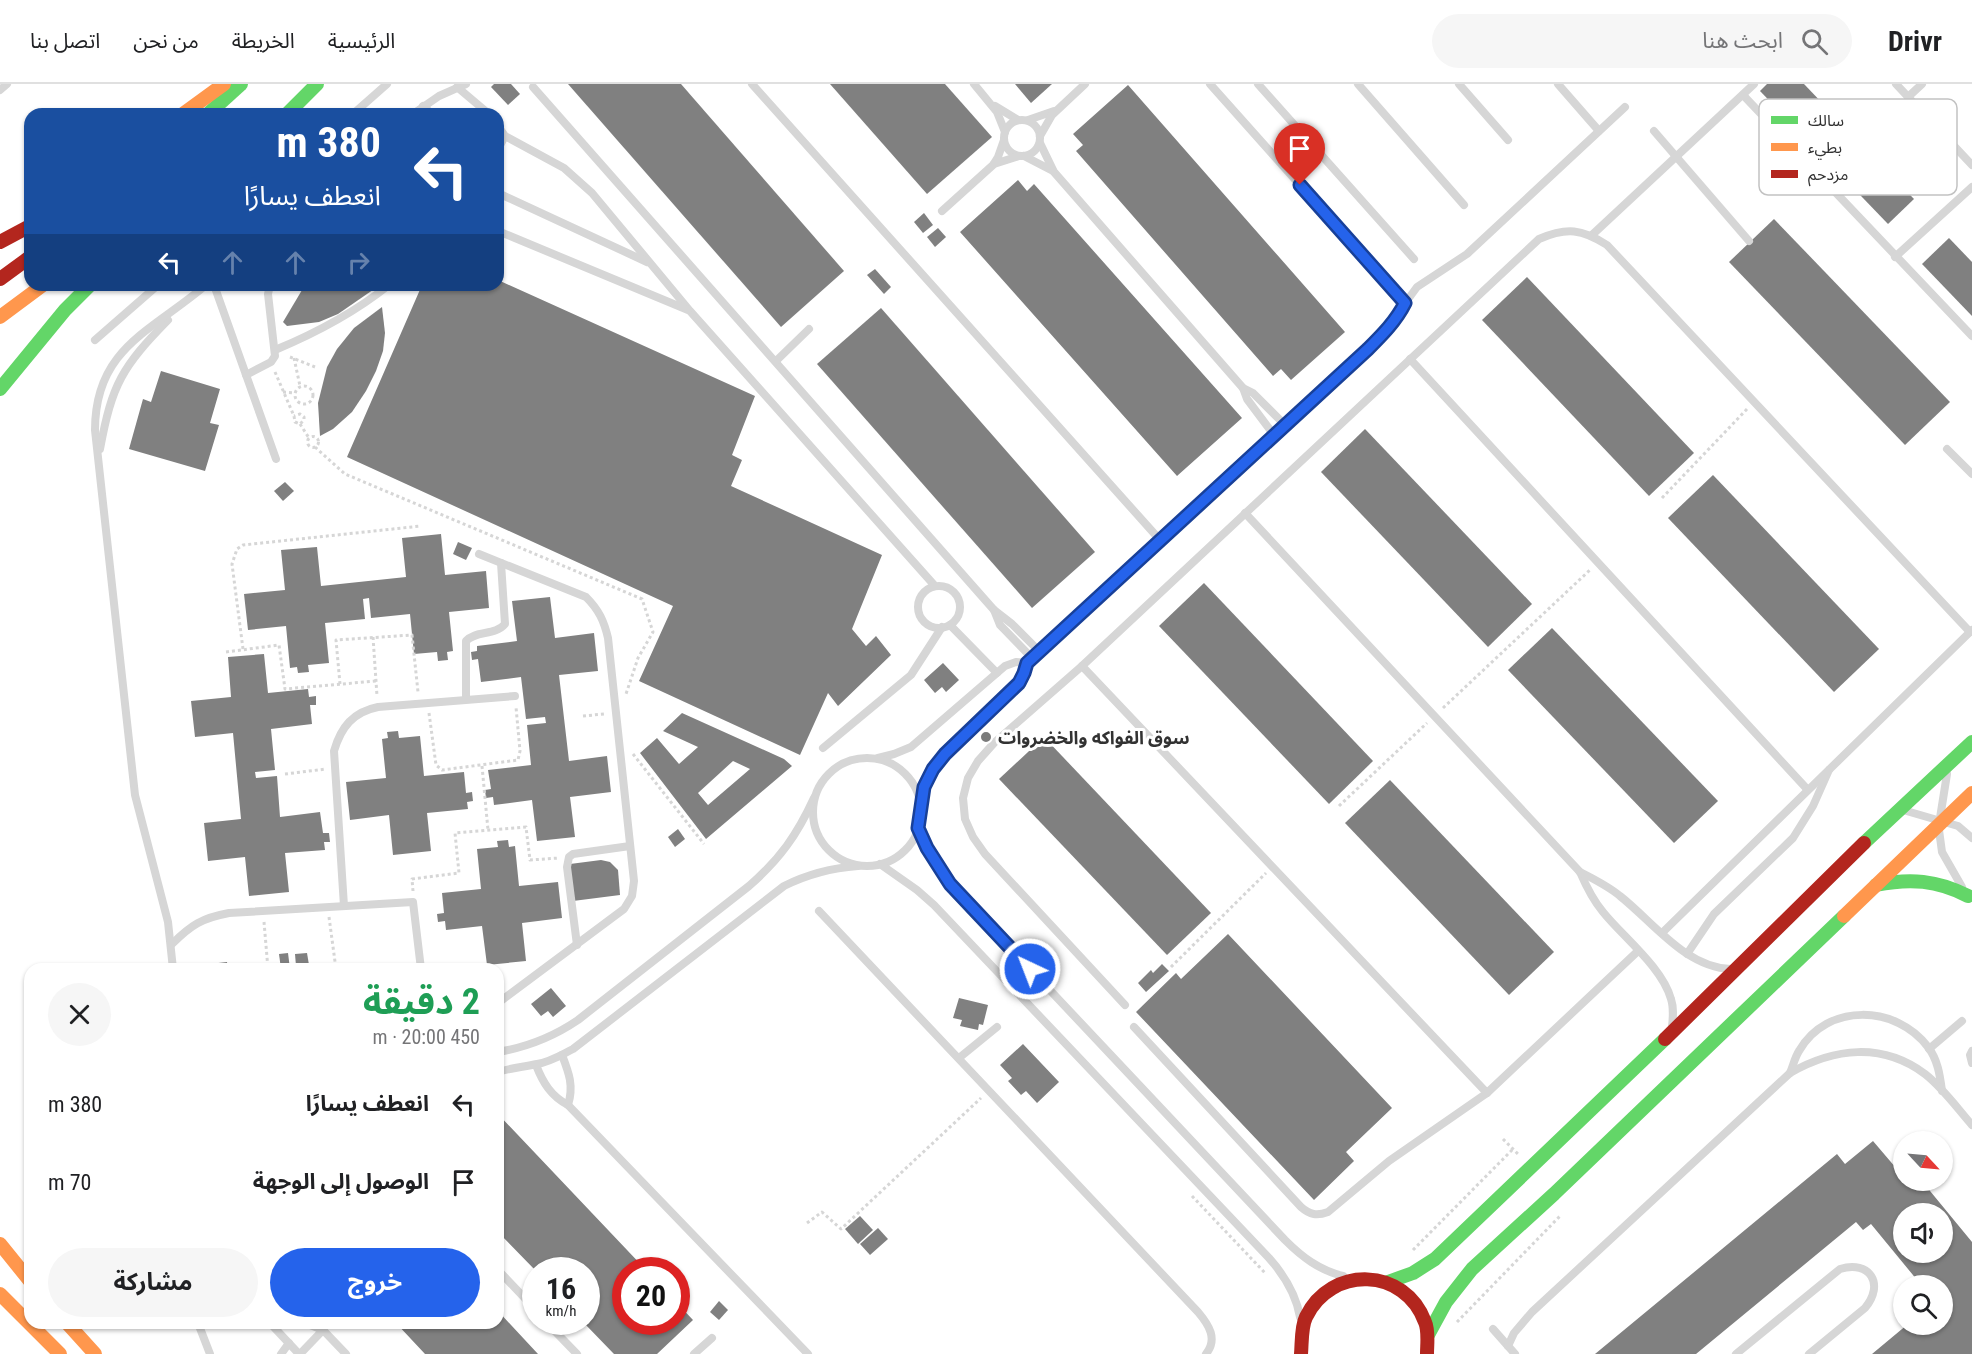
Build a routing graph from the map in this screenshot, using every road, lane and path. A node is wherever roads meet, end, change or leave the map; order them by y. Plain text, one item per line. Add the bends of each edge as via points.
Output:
1 (7, 84) edge
2 (224, 84) edge
3 (241, 84) edge
4 (308, 84) edge
5 (317, 84) edge
6 (387, 84) edge
7 (466, 84) edge
8 (752, 84) edge
9 (974, 84) edge
10 (1085, 84) edge
11 (1210, 84) edge
12 (1258, 84) edge
13 (1358, 84) edge
14 (1459, 84) edge
15 (1558, 84) edge
16 (1754, 84) edge
17 (1896, 84) edge
18 (1922, 84) edge
19 (457, 87) junction
20 (533, 87) dead end
21 (0, 90) edge
22 (1743, 95) junction
23 (1908, 97) joint
24 (991, 104) junction
25 (423, 106) junction
26 (1625, 106) dead end
27 (1060, 107) junction
28 (191, 108) edge
29 (214, 108) edge
30 (278, 108) edge
31 (293, 108) edge
32 (360, 108) edge
33 (420, 108) edge
34 (425, 108) edge
35 (482, 108) edge
36 (1759, 112) edge
37 (1018, 120) junction
38 (1028, 120) junction
39 (1599, 131) junction
40 (1654, 131) dead end
41 (1004, 136) junction
42 (504, 138) edge
43 (1040, 139) junction
44 (1508, 140) dead end
45 (1957, 149) edge
46 (1022, 156) junction
47 (1676, 157) junction
48 (993, 165) junction
49 (1972, 165) edge
50 (1054, 172) junction
51 (1972, 187) edge
52 (1837, 195) edge
53 (504, 196) edge
54 (1464, 205) dead end
55 (942, 211) dead end
56 (24, 229) edge
57 (504, 234) edge
58 (1592, 235) junction
59 (1749, 241) dead end
60 (0, 243) edge
61 (1895, 257) junction
62 (1414, 259) dead end
63 (24, 261) edge
64 (651, 264) junction
65 (0, 279) edge
66 (35, 291) edge
67 (84, 291) edge
68 (151, 291) edge
69 (199, 291) edge
70 (216, 291) edge
71 (269, 291) edge
72 (381, 291) edge
73 (1405, 303) junction
74 (183, 304) junction
75 (690, 311) junction
76 (0, 317) edge
77 (808, 329) dead end
78 (1972, 336) edge
79 (95, 340) dead end
80 (275, 350) junction
81 (294, 358) junction
82 (1410, 359) junction
83 (776, 361) junction
84 (271, 362) junction
85 (315, 367) dead end
86 (246, 375) junction
87 (300, 386) junction
88 (1243, 388) junction
89 (0, 389) edge
90 (283, 392) junction
91 (295, 393) junction
92 (1754, 402) junction
93 (302, 404) junction
94 (300, 414) junction
95 (294, 416) junction
96 (300, 424) junction
97 (1285, 425) junction
98 (1274, 435) junction
99 (309, 438) junction
100 (315, 447) junction
101 (1947, 449) dead end
102 (99, 456) junction
103 (276, 459) dead end
104 (1972, 474) edge
105 (1662, 498) dead end
106 (1245, 513) junction
107 (422, 526) dead end
108 (1160, 540) junction
109 (479, 554) dead end
110 (501, 563) junction
111 (1598, 563) junction
112 (935, 586) junction
113 (994, 610) junction
114 (950, 625) junction
115 (942, 627) junction
116 (1971, 631) edge
117 (373, 637) junction
118 (243, 650) junction
119 (1039, 651) junction
120 (226, 652) dead end
121 (1029, 660) junction
122 (1082, 666) junction
123 (997, 673) junction
124 (376, 681) junction
125 (340, 684) junction
126 (626, 694) dead end
127 (515, 696) joint
128 (466, 699) junction
129 (428, 702) junction
130 (419, 703) junction
131 (378, 707) junction
132 (615, 712) junction
133 (583, 716) dead end
134 (1434, 716) junction
135 (1972, 742) edge
136 (631, 746) dead end
137 (823, 748) dead end
138 (876, 758) junction
139 (1949, 763) junction
140 (482, 765) junction
141 (1831, 766) junction
142 (334, 768) junction
143 (285, 774) dead end
144 (1807, 789) junction
145 (1972, 793) edge
146 (814, 798) junction
147 (920, 806) junction
148 (1339, 806) dead end
149 (1899, 809) junction
150 (1940, 822) junction
151 (918, 828) junction
152 (488, 830) junction
153 (1972, 838) edge
154 (704, 844) dead end
155 (630, 846) junction
156 (569, 857) junction
157 (880, 864) junction
158 (858, 866) junction
159 (1272, 867) junction
160 (1580, 872) junction
161 (1876, 885) junction
162 (1970, 899) edge
163 (413, 902) junction
164 (344, 906) junction
165 (328, 907) junction
166 (263, 911) junction
167 (819, 911) dead end
168 (1662, 933) junction
169 (172, 944) junction
170 (577, 945) junction
171 (1638, 951) junction
172 (1687, 954) junction
173 (173, 963) edge
174 (267, 963) edge
175 (335, 963) edge
176 (420, 963) edge
177 (1171, 966) dead end
178 (1738, 969) junction
179 (504, 999) edge
180 (1125, 1005) dead end
181 (1962, 1021) dead end
182 (1134, 1027) dead end
183 (997, 1028) dead end
184 (1671, 1034) junction
185 (1929, 1049) junction
186 (504, 1051) edge
187 (1972, 1051) edge
188 (562, 1055) junction
189 (959, 1058) junction
190 (1972, 1063) edge
191 (536, 1065) junction
192 (504, 1070) edge
193 (1790, 1072) junction
194 (989, 1090) junction
195 (1942, 1091) junction
196 (1486, 1093) junction
197 (568, 1106) junction
198 (1972, 1125) edge
199 (1513, 1149) dead end
200 (1190, 1194) dead end
201 (1568, 1208) dead end
202 (807, 1223) dead end
203 (0, 1244) edge
204 (1406, 1258) dead end
205 (24, 1274) edge
206 (504, 1276) edge
207 (1353, 1279) junction
208 (1271, 1280) dead end
209 (1388, 1282) junction
210 (0, 1294) edge
211 (522, 1295) edge
212 (24, 1318) edge
213 (1456, 1323) dead end
214 (1302, 1326) junction
215 (35, 1329) edge
216 (72, 1329) edge
217 (200, 1329) edge
218 (276, 1329) edge
219 (320, 1329) edge
220 (325, 1329) edge
221 (1493, 1329) dead end
222 (559, 1335) edge
223 (1428, 1335) junction
224 (712, 1338) dead end
225 (289, 1343) junction
226 (1508, 1346) junction
227 (60, 1354) edge
228 (95, 1354) edge
229 (210, 1354) edge
230 (281, 1354) edge
231 (300, 1354) edge
232 (346, 1354) edge
233 (577, 1354) edge
234 (694, 1354) edge
235 (808, 1354) edge
236 (1206, 1354) edge
237 (1301, 1354) edge
238 (1427, 1354) edge
239 (1515, 1354) edge
240 (1736, 1354) edge
241 (1809, 1354) edge

1 - 21 lane
2 - 28 main road
3 - 29 main road
4 - 30 main road
5 - 31 main road
6 - 32 lane
7 - 19 lane
8 - 108 lane
9 - 24 lane
10 - 27 lane
11 - 73 lane
12 - 62 lane
13 - 54 lane
14 - 44 lane
15 - 39 lane
16 - 22 lane
17 - 23 lane
18 - 23 lane
19 - 25 lane
19 - 35 lane
20 - 83 lane
22 - 36 lane
22 - 47 lane
24 - 37 lane
24 - 41 lane via 1002,122
25 - 33 lane
25 - 34 lane
26 - 39 lane
27 - 38 lane
27 - 43 lane via 1045,125
37 - 38 lane
37 - 41 lane via 1008,126
38 - 43 lane via 1038,129
39 - 73 lane via 1467,254 1426,279
40 - 47 lane
41 - 46 lane via 1006,147
41 - 48 lane
42 - 64 lane via 579,179
43 - 46 lane via 1036,149
43 - 50 lane
45 - 49 lane
46 - 48 lane
46 - 50 lane
47 - 58 lane
47 - 59 lane
48 - 55 lane
50 - 88 lane
51 - 61 lane
52 - 61 lane
53 - 64 lane
56 - 60 main road
57 - 75 lane
58 - 82 lane via 1556,232 1539,239
58 - 92 lane via 1607,245
61 - 78 lane
63 - 65 main road
64 - 75 lane
66 - 76 main road
67 - 89 main road
68 - 79 lane
69 - 74 lane
70 - 86 lane
71 - 80 lane
72 - 80 lane via 328,326
73 - 97 lane via 1381,336
74 - 102 lane via 123,371 110,401
74 - 102 lane via 130,343 106,373 95,410
75 - 112 lane
77 - 83 lane
80 - 81 path
80 - 84 lane
81 - 85 path
81 - 87 path
82 - 106 lane
82 - 111 lane
83 - 113 lane
84 - 86 lane
84 - 90 path
86 - 103 lane
87 - 91 path
87 - 93 path via 309,386 314,394 310,402
88 - 97 lane
88 - 98 lane via 1246,399
90 - 91 path
90 - 95 path
91 - 93 path
92 - 105 path
92 - 116 lane
93 - 94 path
94 - 95 path
94 - 96 path via 304,420
95 - 96 path
96 - 99 path
97 - 98 lane
98 - 108 lane
99 - 100 path via 307,443
99 - 100 path via 317,438
100 - 126 path via 345,474 642,599 653,632 638,657
101 - 104 lane
102 - 169 lane via 135,795
106 - 122 lane
106 - 134 lane
107 - 118 path via 243,545 233,556 232,564
108 - 119 lane
109 - 110 lane
110 - 128 lane via 505,624 466,641
110 - 132 lane via 586,597 598,608 609,638
111 - 134 path
111 - 144 lane
112 - 114 lane via 951,589 957,595 960,611
112 - 115 lane via 927,590 918,605 925,622
113 - 119 lane
113 - 121 lane via 1000,625
114 - 115 lane
114 - 123 lane
115 - 137 lane via 911,675
116 - 141 lane
117 - 124 path
117 - 125 path via 336,640
117 - 130 path via 412,634
118 - 120 path
118 - 125 path via 279,645 285,689
119 - 121 lane
121 - 123 lane via 1005,666
121 - 147 lane via 1019,683 933,769
122 - 159 lane
122 - 180 lane via 978,761 963,798 965,819 985,854
123 - 138 lane via 911,747
124 - 125 path
124 - 131 path
127 - 128 lane
127 - 140 path via 520,757 515,762
128 - 129 lane
129 - 130 lane
129 - 140 path via 437,767 442,770
130 - 131 lane
131 - 142 lane via 350,719 339,734 333,751
132 - 133 path
132 - 155 lane
134 - 148 path
134 - 160 lane
135 - 139 main road
136 - 154 path via 633,755
138 - 146 lane via 855,759 837,766 823,780
138 - 147 lane via 906,775 916,789
139 - 149 main road
139 - 150 lane
140 - 152 path
141 - 144 lane
141 - 172 lane via 1793,838 1714,914
142 - 143 path
142 - 164 lane
144 - 168 lane
145 - 150 main road
146 - 158 lane via 813,821 821,842 837,858
146 - 186 lane via 788,847 749,886 578,1020 539,1042
147 - 151 lane
149 - 150 lane
149 - 178 main road
150 - 153 lane via 1958,826
150 - 161 main road
150 - 162 lane via 1942,852
151 - 157 lane via 897,857
151 - 207 lane via 950,884 1299,1255 1315,1266
152 - 156 path via 526,827 530,861
152 - 163 path via 455,833 459,873 412,879
155 - 156 lane
155 - 170 lane via 632,896 624,909
156 - 170 lane
157 - 158 lane
157 - 214 lane via 934,905 1282,1272 1292,1288
158 - 188 lane via 832,868 784,886 590,1038
159 - 177 path
159 - 196 lane
160 - 168 lane via 1619,895
160 - 171 lane via 1602,912
161 - 162 main road via 1914,879 1951,887
161 - 223 main road via 1472,1269 1446,1302
163 - 164 lane
163 - 176 lane
164 - 165 lane
165 - 166 lane
165 - 175 path
166 - 169 lane via 207,917
166 - 174 path
167 - 189 lane
168 - 172 lane
169 - 173 lane
170 - 179 lane
171 - 184 lane via 1671,998
171 - 196 lane
172 - 178 lane via 1716,969
178 - 184 main road
181 - 185 lane
182 - 196 lane via 1301,1207 1314,1215 1328,1212 1389,1161
183 - 189 lane
184 - 209 main road via 1435,1259 1405,1278
185 - 193 lane via 1915,1032 1896,1021 1875,1015 1852,1015 1813,1034 1799,1051
185 - 195 lane via 1939,1069
187 - 190 lane
188 - 191 lane
188 - 197 lane via 572,1083
189 - 194 lane
191 - 192 lane
191 - 197 lane via 552,1094
193 - 195 lane via 1834,1053 1858,1051 1905,1062
193 - 226 lane via 1532,1312
194 - 202 path via 841,1229 822,1212
194 - 236 lane via 1208,1324 1212,1337
195 - 198 lane
197 - 235 lane
199 - 204 path
200 - 208 path
201 - 213 path
203 - 205 main road
206 - 211 lane
207 - 209 main road
207 - 214 main road via 1339,1283 1316,1300
209 - 223 main road via 1415,1303
210 - 212 main road
214 - 237 main road
215 - 227 main road
216 - 228 main road
217 - 229 lane
218 - 225 lane
219 - 231 lane
220 - 232 lane
221 - 226 lane
222 - 233 lane
223 - 238 main road
224 - 234 lane
225 - 230 lane
225 - 231 lane
226 - 239 lane
240 - 241 lane via 1839,1269 1851,1265 1863,1268 1875,1287 1873,1299

